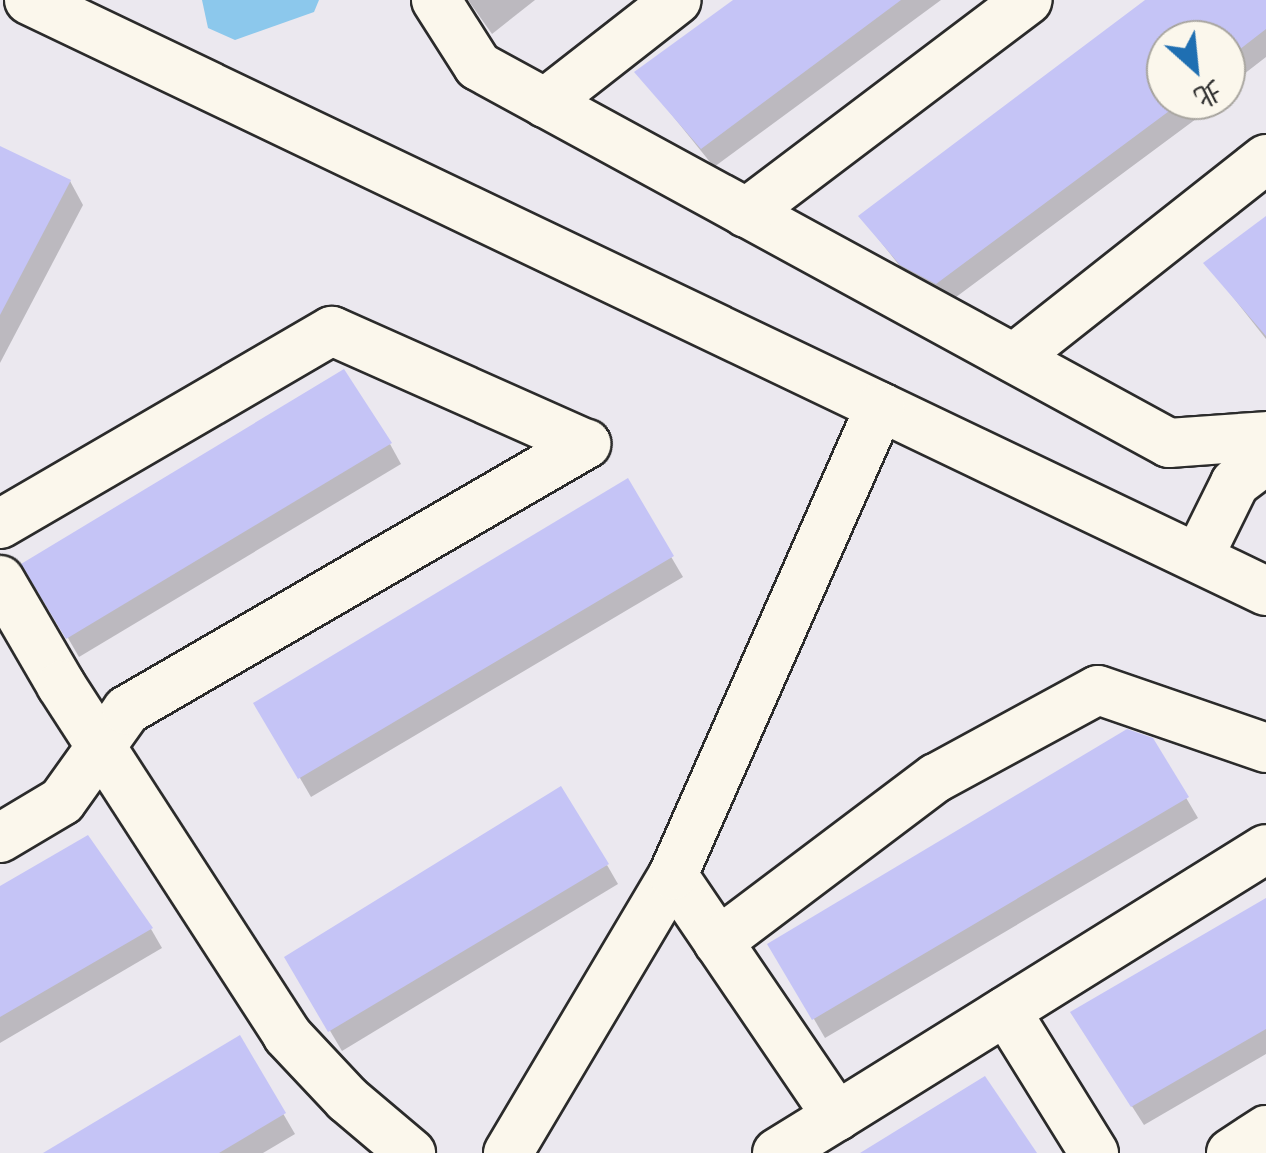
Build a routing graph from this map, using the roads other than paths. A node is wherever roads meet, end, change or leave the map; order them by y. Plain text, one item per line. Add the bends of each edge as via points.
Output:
1 (28, 0) edge
2 (436, 0) edge
3 (677, 0) edge
4 (1028, 0) edge
5 (545, 103) junction
6 (1266, 159) edge
7 (746, 213) junction
8 (1014, 358) junction
9 (880, 406) junction
10 (1266, 436) edge
11 (1266, 460) edge
12 (0, 524) edge
13 (1198, 558) junction
14 (0, 580) edge
15 (1266, 591) edge
16 (101, 746) junction
17 (1266, 748) edge
18 (0, 838) edge
19 (1266, 849) edge
20 (672, 875) junction
21 (718, 942) junction
22 (1006, 1010) junction
23 (836, 1116) junction
24 (1266, 1130) edge
25 (411, 1153) edge
26 (508, 1153) edge
27 (778, 1153) edge
28 (1094, 1153) edge
29 (1231, 1153) edge

1 - 9 street
2 - 5 street via 478,66
3 - 5 street
4 - 7 street
5 - 7 street
6 - 8 street
7 - 8 street
8 - 10 street via 1169,443
9 - 13 street
9 - 20 street
11 - 13 street via 1235,483
12 - 16 street via 332,331 586,444 127,710
13 - 15 street
14 - 16 street
16 - 18 street via 62,801
16 - 25 street via 287,1035 346,1099
17 - 21 street via 1098,690 936,778
19 - 22 street
20 - 21 street
20 - 26 street
21 - 23 street
22 - 23 street
22 - 28 street
23 - 27 street
24 - 29 street

